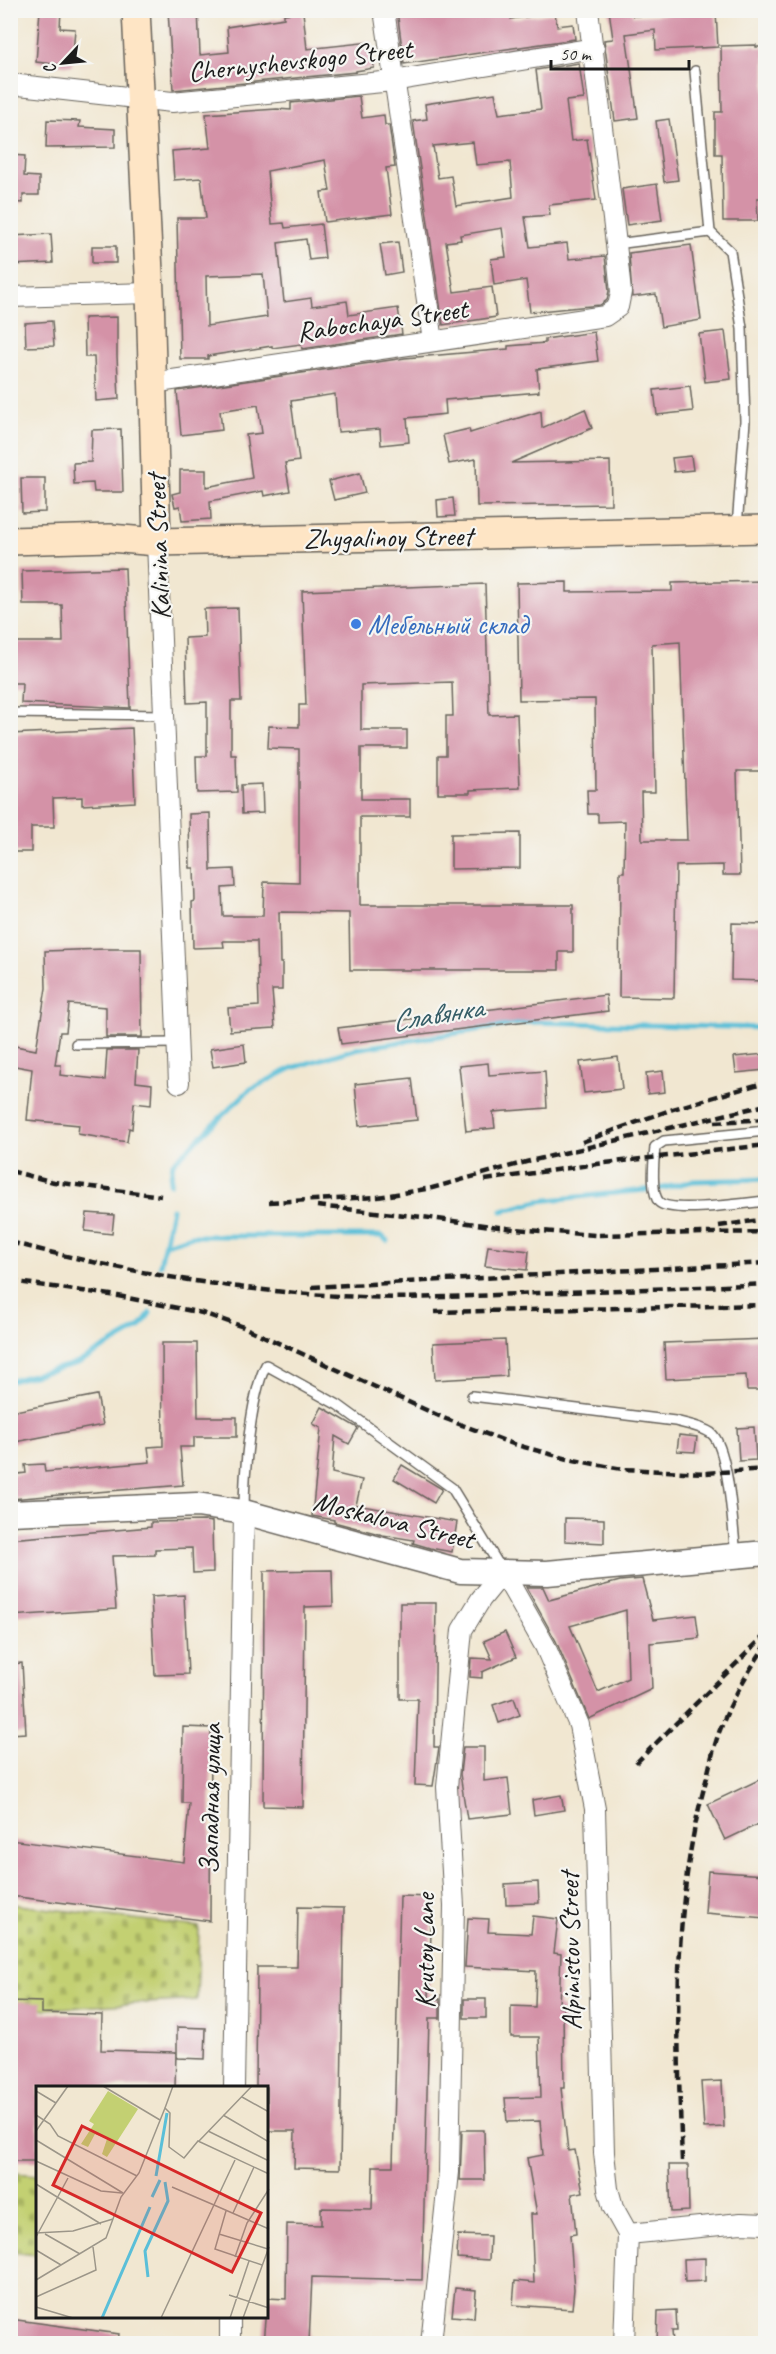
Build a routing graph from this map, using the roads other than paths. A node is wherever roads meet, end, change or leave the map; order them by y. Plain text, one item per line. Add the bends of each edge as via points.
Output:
1 (136, 10) edge
2 (384, 10) edge
3 (588, 10) edge
4 (594, 48) junction
5 (695, 71) dead end
6 (393, 81) junction
7 (10, 84) edge
8 (140, 100) junction
9 (710, 232) junction
10 (616, 244) junction
11 (150, 293) junction
12 (10, 297) edge
13 (433, 341) junction
14 (152, 383) junction
15 (737, 529) junction
16 (765, 529) edge
17 (10, 540) edge
18 (157, 542) junction
19 (10, 713) edge
20 (164, 715) junction
21 (177, 1043) junction
22 (76, 1044) dead end
23 (179, 1083) dead end
24 (765, 1131) edge
25 (765, 1202) edge
26 (472, 1396) dead end
27 (765, 1465) edge
28 (765, 1471) edge
29 (244, 1512) junction
30 (10, 1513) edge
31 (765, 1553) edge
32 (736, 1557) junction
33 (503, 1572) junction
34 (234, 2086) edge
35 (765, 2224) edge
36 (628, 2234) junction
37 (230, 2318) edge
38 (230, 2343) edge
39 (431, 2343) edge
40 (624, 2343) edge

1 - 8 main road, Kalinina Street
2 - 6 street
3 - 4 street
4 - 6 street, Chernyshevskogo Street
4 - 10 street
5 - 9 lane
6 - 8 street, Chernyshevskogo Street via 172,102
6 - 13 street
7 - 8 street, Chernyshevskogo Street
8 - 11 main road, Kalinina Street
9 - 10 lane
9 - 15 lane via 730,251 742,328 745,421
10 - 13 street, Rabochaya Street via 621,292 618,307 605,316
11 - 12 street
11 - 14 main road, Kalinina Street
13 - 14 street, Rabochaya Street
14 - 18 main road, Kalinina Street
15 - 16 main road, Zhygalinoy Street
15 - 18 main road, Zhygalinoy Street
17 - 18 main road, Zhygalinoy Street via 110,538
18 - 20 street, Kalinina Street
19 - 20 lane
20 - 21 street, Kalinina Street
21 - 22 lane
21 - 23 street, Kalinina Street
24 - 25 lane via 664,1141 655,1147 654,1178 655,1196 661,1203 676,1208
26 - 32 lane via 675,1421 712,1434 721,1447 726,1471
27 - 28 lane
29 - 30 street, Moskalova Street via 197,1505
29 - 33 street, Moskalova Street via 460,1571
29 - 33 lane via 248,1447 259,1378 266,1365 338,1405 452,1488
29 - 34 street, Западная улица
31 - 32 street, Moskalova Street
32 - 33 street, Moskalova Street via 547,1574
33 - 36 street, Alpinistov Street via 545,1646 579,1725 593,1799 604,2153 613,2207
33 - 39 street, Krutoy Lane via 462,1630 447,1787 454,1906 449,2172
35 - 36 street
36 - 40 street
37 - 38 street

